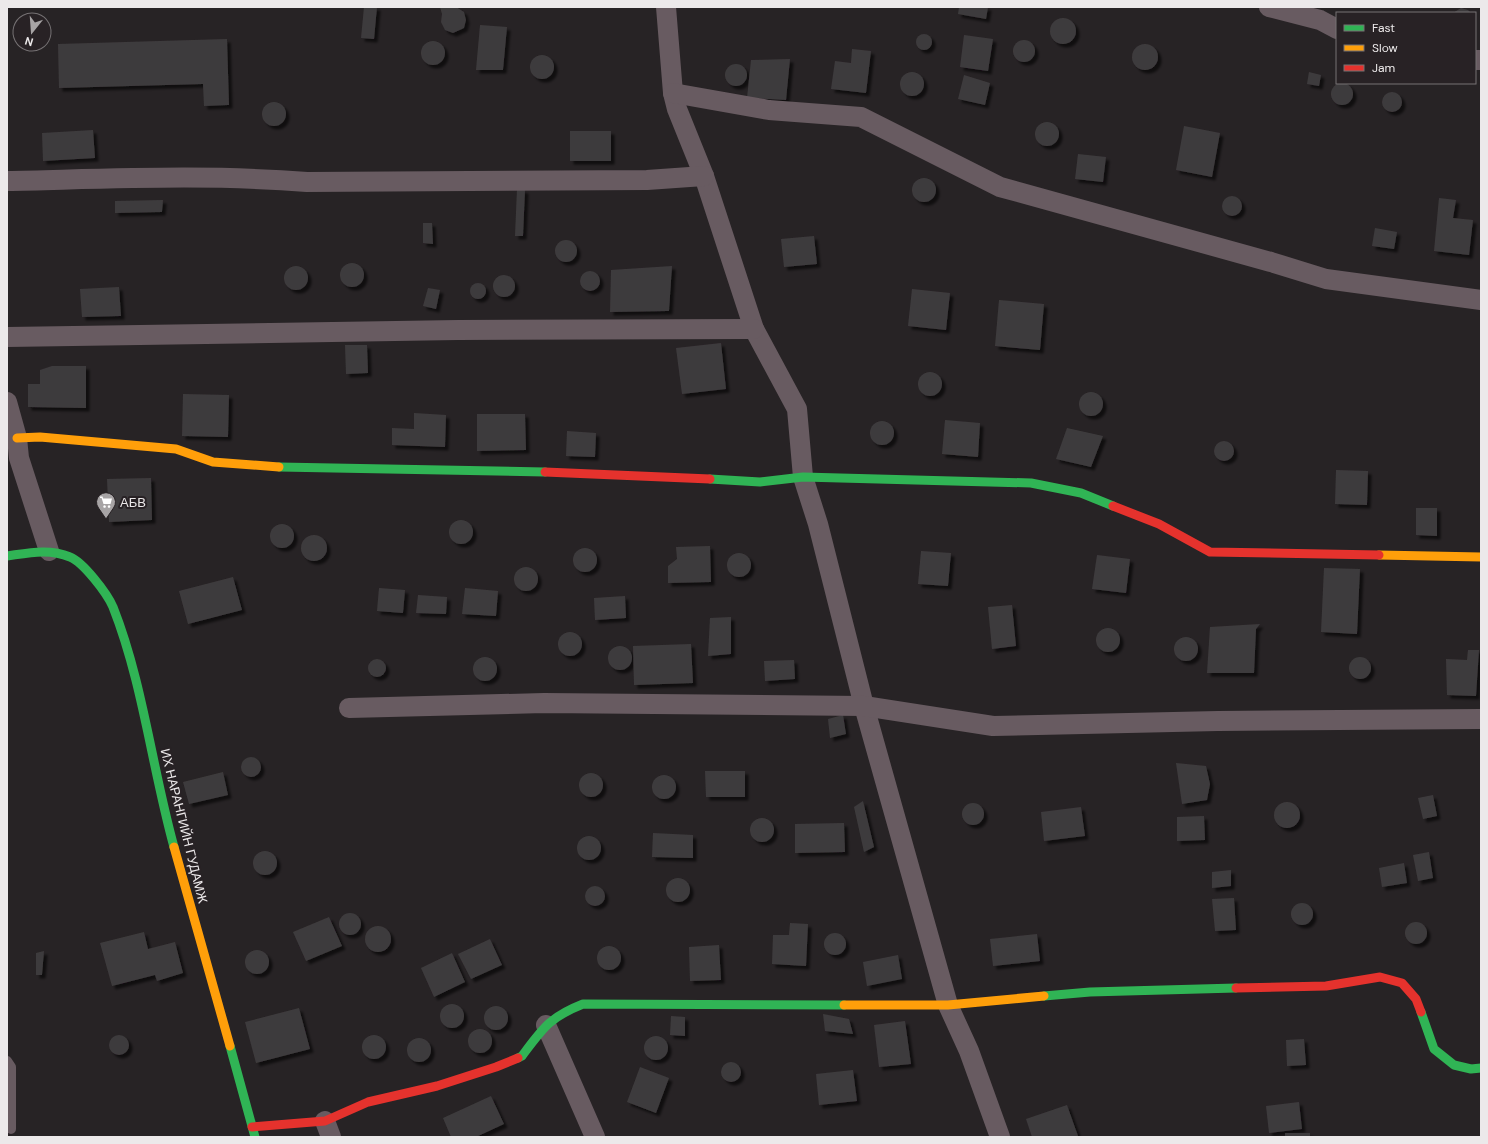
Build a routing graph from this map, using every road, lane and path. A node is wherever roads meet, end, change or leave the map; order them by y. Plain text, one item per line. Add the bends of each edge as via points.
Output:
1 (666, 7) edge
2 (1269, 7) edge
3 (1336, 28) edge
4 (673, 93) junction
5 (704, 176) junction
6 (7, 181) edge
7 (1481, 300) edge
8 (754, 329) junction
9 (7, 337) edge
10 (7, 402) edge
11 (17, 438) junction
12 (803, 478) junction
13 (49, 551) junction
14 (7, 556) edge
15 (1481, 557) edge
16 (864, 706) junction
17 (350, 708) dead end
18 (1481, 719) edge
19 (948, 1005) junction
20 (546, 1025) junction
21 (7, 1061) edge
22 (1481, 1068) edge
23 (252, 1127) junction
24 (11, 1129) dead end
25 (328, 1129) edge
26 (255, 1137) edge
27 (595, 1137) edge
28 (1000, 1137) edge

1 - 4 street
2 - 3 street via 1320,20
4 - 5 street
4 - 7 street via 769,110 861,117 1000,187 1326,279
5 - 6 street via 647,180
5 - 8 street
8 - 9 street via 458,330
8 - 12 street via 797,409
10 - 11 street
11 - 12 street via 40,437 176,449 213,462 251,466 590,473 760,482
11 - 13 street via 20,458
12 - 15 street via 1031,483 1081,493 1159,524 1210,552
12 - 16 street via 818,524
13 - 14 street
13 - 23 street, ИХ НАРАНГИЙН ГУДАМЖ via 71,557 90,574 112,605 130,661 172,838
16 - 17 street via 544,704
16 - 18 street via 993,726
16 - 19 street
19 - 20 street via 583,1004 563,1012
19 - 22 street via 1090,992 1326,986 1380,977 1402,983 1416,999 1434,1049 1454,1065 1471,1069
19 - 28 street
20 - 25 street via 522,1056 437,1086 368,1102
20 - 27 street
21 - 24 lane via 11,1066
23 - 25 street
23 - 26 street, ИХ НАРАНГИЙН ГУДАМЖ

